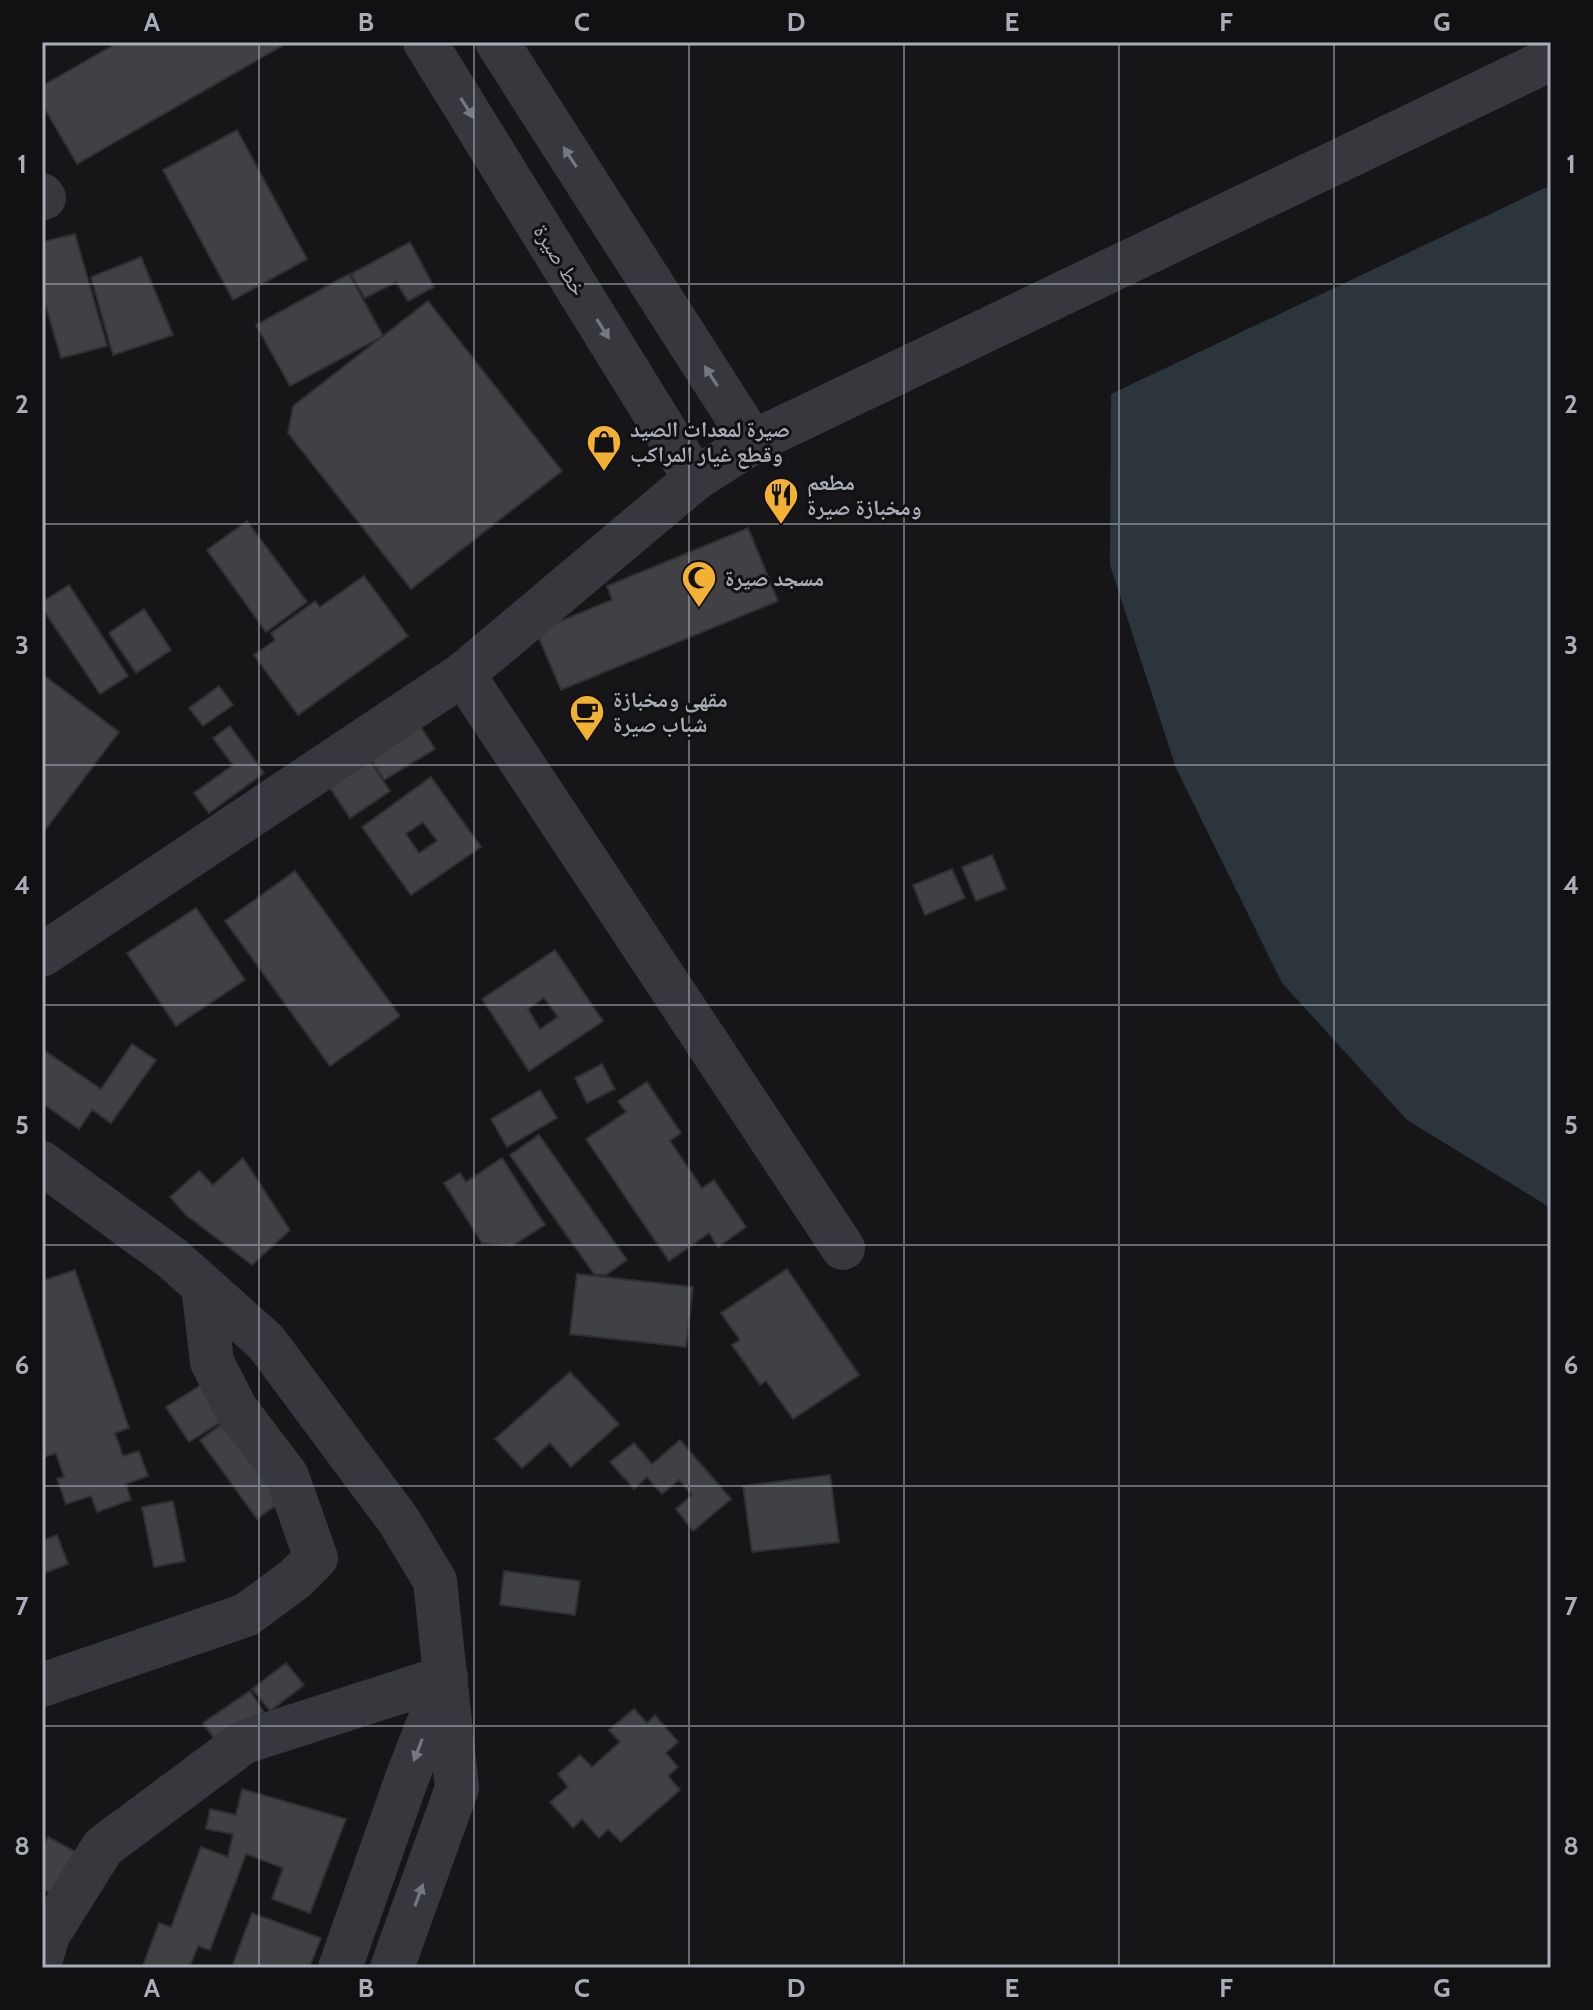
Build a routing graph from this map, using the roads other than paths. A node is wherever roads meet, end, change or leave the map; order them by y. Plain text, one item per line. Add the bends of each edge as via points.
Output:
1 (425, 42) edge
2 (497, 42) edge
3 (1551, 59) edge
4 (753, 442) junction
5 (695, 479) junction
6 (463, 674) junction
7 (42, 955) edge
8 (42, 1163) edge
9 (843, 1248) dead end
10 (203, 1286) junction
11 (446, 1677) junction
12 (42, 1685) edge
13 (42, 1956) edge
14 (340, 1968) edge
15 (392, 1968) edge

1 -> 5 street, خط صيرة
4 -> 2 street
3 - 4 street
4 - 5 street
5 - 6 street
6 - 7 street
6 - 9 street
8 - 10 street
10 - 11 street via 266,1342 399,1521 435,1581
10 - 12 street via 212,1362 236,1409 287,1476 316,1558 246,1615
11 - 13 street via 244,1742 103,1847 48,1935
11 -> 14 street
15 -> 11 street via 457,1788

